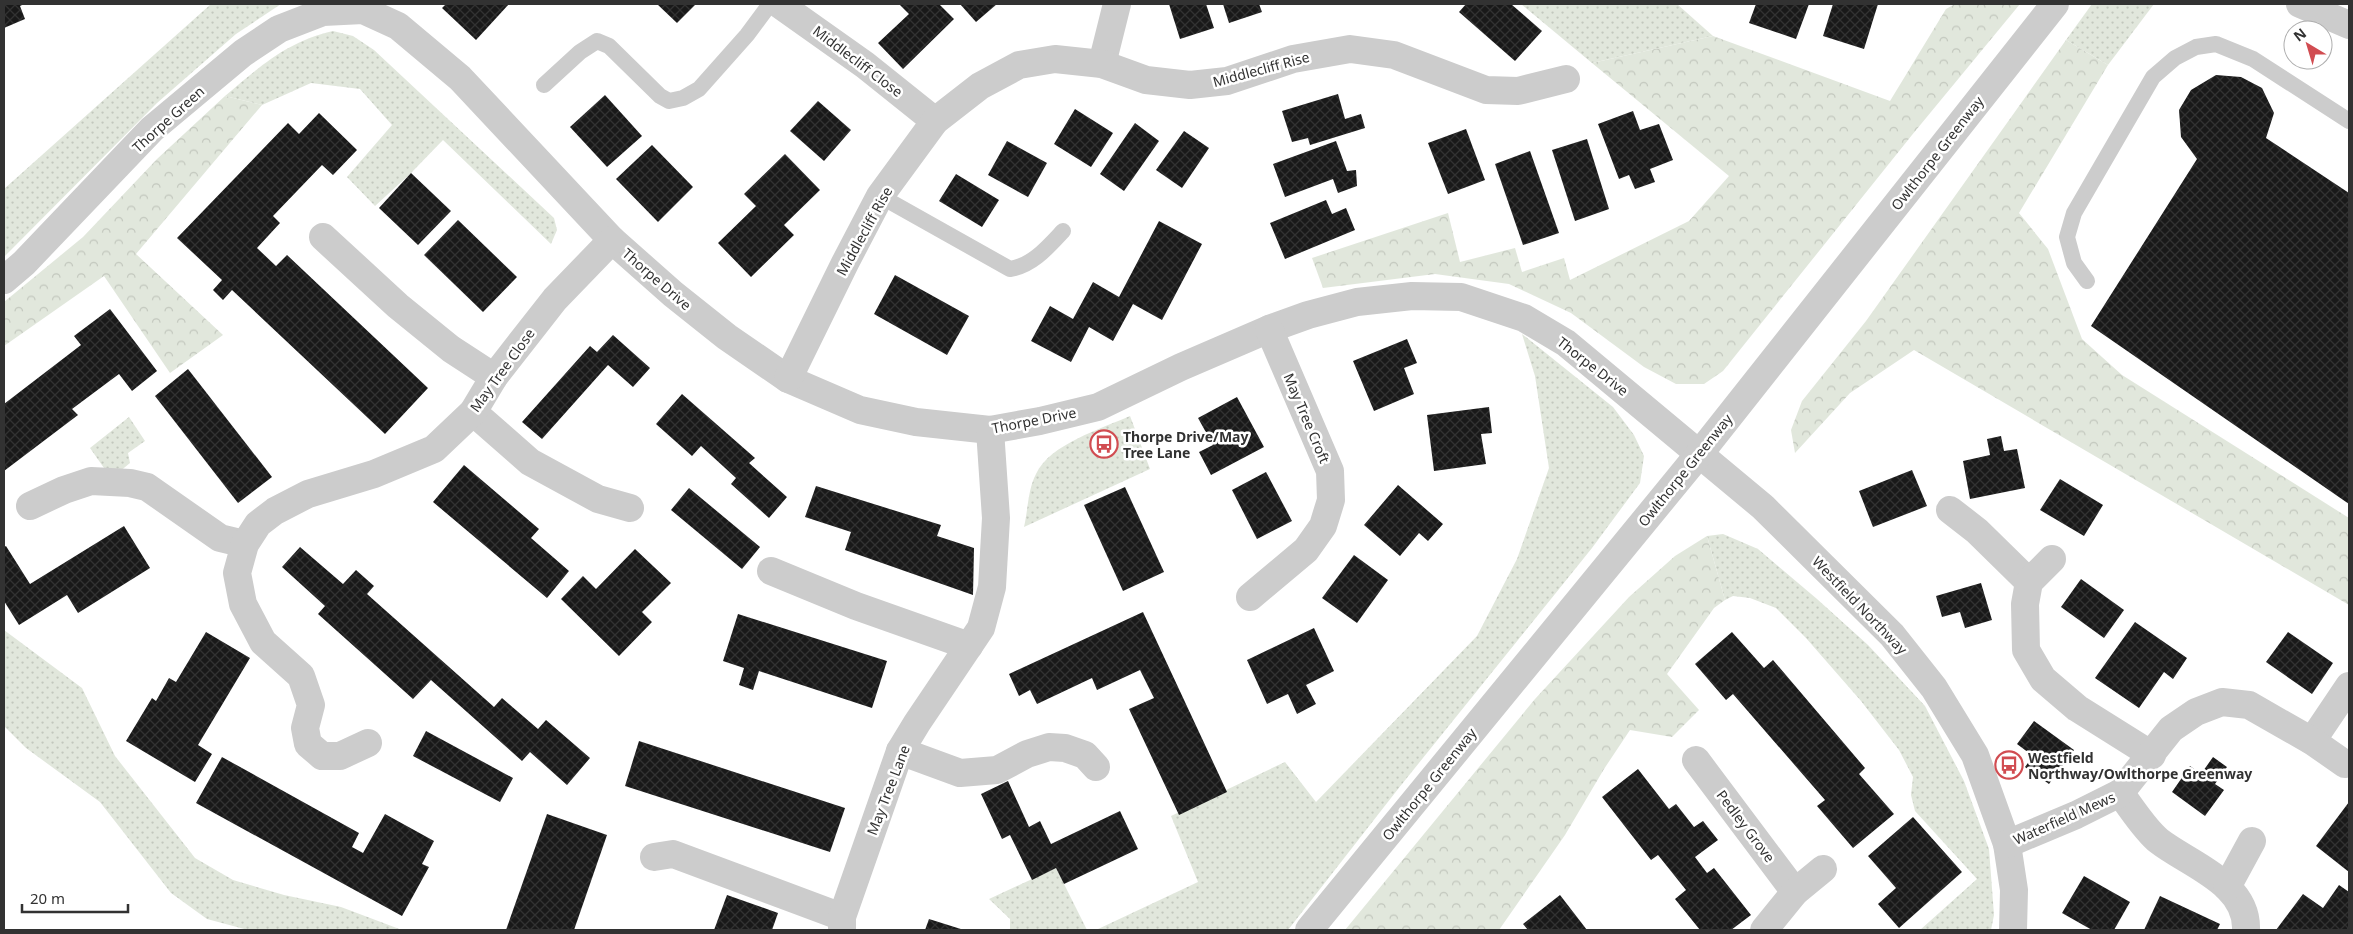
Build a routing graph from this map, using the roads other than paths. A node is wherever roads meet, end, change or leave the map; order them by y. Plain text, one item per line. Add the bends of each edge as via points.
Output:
1 (770, 4) edge
2 (779, 4) edge
3 (1117, 4) edge
4 (2054, 4) edge
5 (2300, 4) edge
6 (363, 7) edge
7 (2349, 25) edge
8 (1102, 64) junction
9 (1566, 79) dead end
10 (544, 85) dead end
11 (935, 121) junction
12 (2349, 122) edge
13 (880, 196) junction
14 (1063, 231) dead end
15 (323, 237) dead end
16 (612, 240) junction
17 (4, 280) edge
18 (2088, 281) dead end
19 (1269, 329) junction
20 (494, 376) junction
21 (788, 379) junction
22 (474, 412) junction
23 (990, 430) junction
24 (1700, 453) junction
25 (30, 506) dead end
26 (630, 508) dead end
27 (1950, 510) dead end
28 (245, 544) junction
29 (2052, 559) dead end
30 (772, 571) dead end
31 (2030, 582) junction
32 (1250, 597) dead end
33 (969, 646) junction
34 (2349, 686) edge
35 (2312, 741) junction
36 (368, 743) dead end
37 (900, 751) junction
38 (2152, 755) junction
39 (1696, 760) dead end
40 (2345, 764) dead end
41 (1096, 767) dead end
42 (2120, 793) junction
43 (2252, 841) dead end
44 (2007, 844) junction
45 (654, 857) dead end
46 (1823, 869) dead end
47 (2227, 887) junction
48 (1795, 892) junction
49 (842, 924) edge
50 (1309, 930) edge
51 (1764, 930) edge
52 (2013, 930) edge
53 (2246, 930) edge

1 - 10 lane via 699,89 683,98 669,101 660,96 609,46 597,41
2 - 11 street, Middlecliff Close via 865,65
3 - 8 street
4 - 24 street, Owlthorpe Greenway
5 - 7 street
6 - 16 street, Thorpe Drive via 398,26 460,78
6 - 17 street, Thorpe Green via 323,12 279,29 243,53 152,129
8 - 9 street, Middlecliff Rise via 1146,80 1190,85 1227,81 1294,58 1350,49 1394,54 1486,90 1518,91
8 - 11 street, Middlecliff Rise via 1055,59 1019,65 980,86
11 - 13 street, Middlecliff Rise
12 - 18 lane via 2253,59 2216,44 2196,47 2175,58 2153,77 2074,213 2067,237 2074,263
13 - 14 lane via 1010,269 1021,267 1043,252
13 - 21 street, Middlecliff Rise
15 - 20 street via 398,306 451,349
16 - 20 street, May Tree Close via 556,299
16 - 21 street, Thorpe Drive via 695,312
19 - 23 street, Thorpe Drive via 1098,406
19 - 24 street, Thorpe Drive via 1357,302 1412,296 1461,297 1524,318 1566,343
19 - 32 street, May Tree Croft via 1330,471 1331,500 1323,526 1306,550
20 - 22 street, May Tree Close
21 - 23 street, Thorpe Drive via 860,410 916,422
22 - 26 street via 530,462 598,499
22 - 28 street, May Tree Close via 434,449 374,474 308,494 275,511 258,524
23 - 33 street, May Tree Lane via 996,518 992,587 981,628
24 - 44 street, Westfield Northway via 1763,507 1892,635 1934,688 1975,754
24 - 50 street, Owlthorpe Greenway
25 - 28 street via 91,481 130,483 147,488 220,538
27 - 31 street
28 - 36 street, May Tree Close via 237,573 243,604 263,642 301,676 311,705 305,728 308,744 322,756 340,756
29 - 31 street
30 - 33 street via 856,606
31 - 38 street via 2025,604 2026,650 2043,679 2078,708
33 - 37 street, May Tree Lane
34 - 35 street
35 - 38 street, Waterfield Mews via 2249,705 2222,702 2196,712 2171,729
35 - 40 street, Waterfield Mews
37 - 41 street via 960,773 997,770 1049,747 1085,755
37 - 49 street, May Tree Lane
38 - 42 street, Waterfield Mews
39 - 48 street, Pedley Grove
42 - 44 street, Waterfield Mews
42 - 47 street, Waterfield Mews via 2157,840
43 - 47 street
44 - 52 street, Westfield Northway via 2014,890
45 - 49 street, May Tree Lane via 673,854
46 - 48 street
47 - 53 street, Waterfield Mews via 2238,899 2245,915
48 - 51 street

